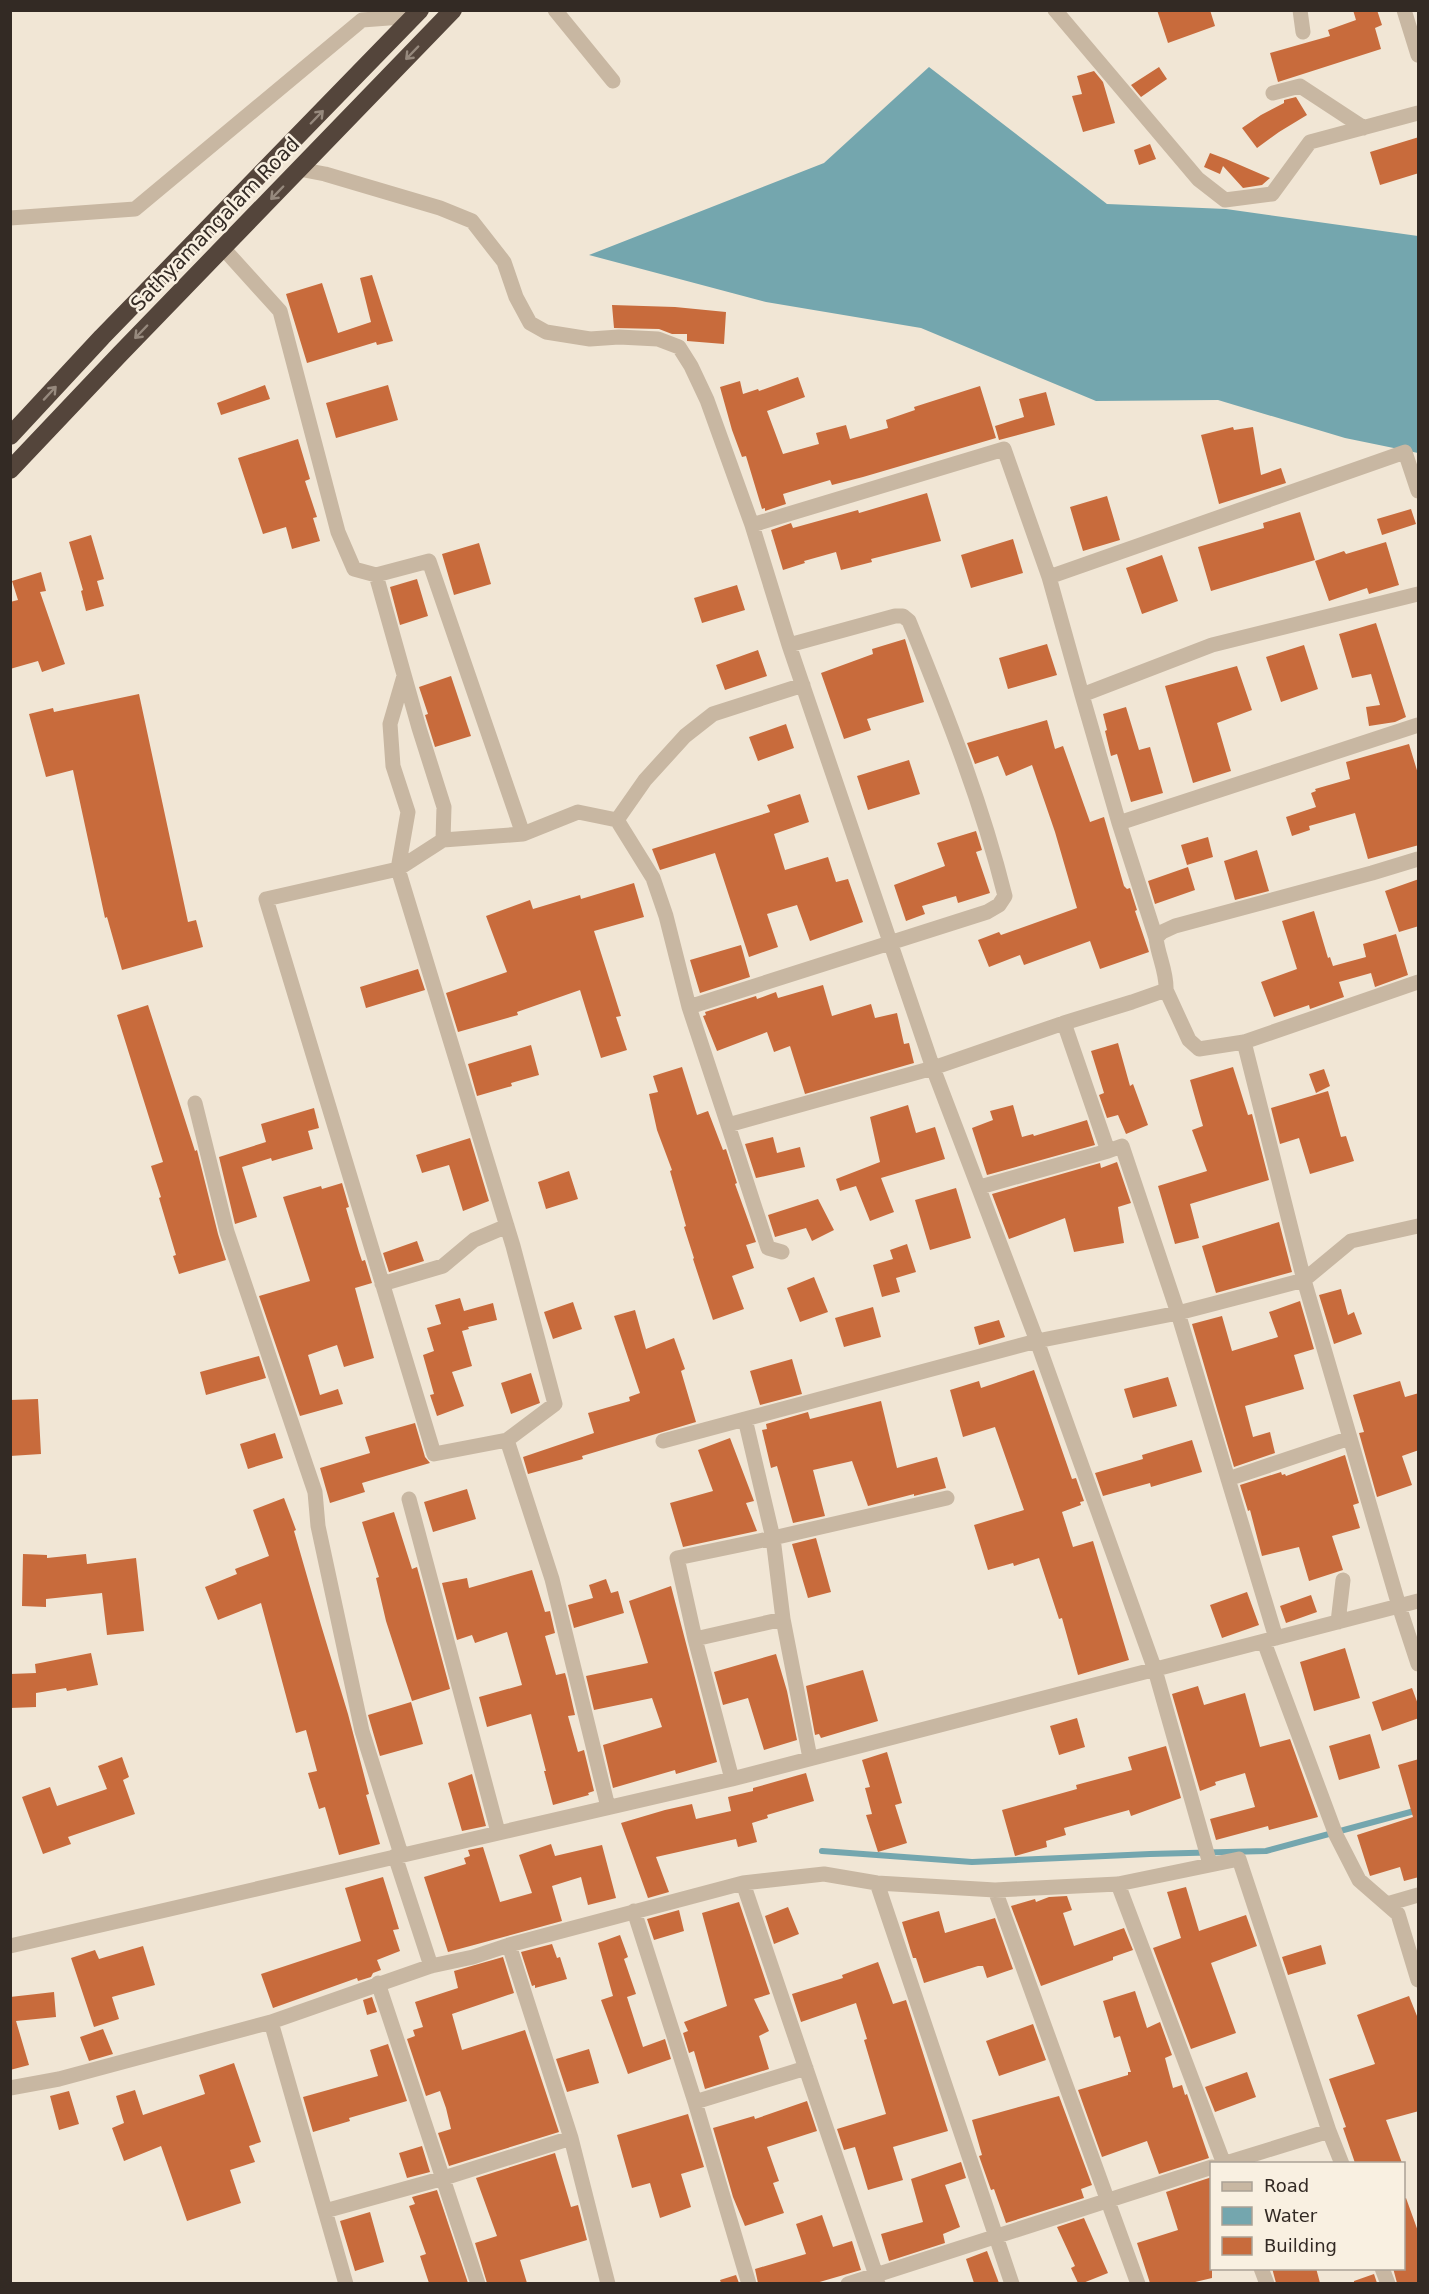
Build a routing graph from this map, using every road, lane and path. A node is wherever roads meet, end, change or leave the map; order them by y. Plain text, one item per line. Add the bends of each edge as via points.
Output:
1 (453, 10) edge
2 (555, 10) edge
3 (1055, 10) edge
4 (1300, 10) edge
5 (1404, 10) edge
6 (415, 12) edge
7 (432, 32) junction
8 (1303, 32) dead end
9 (1419, 55) edge
10 (613, 81) dead end
11 (1273, 93) dead end
12 (1419, 113) edge
13 (1364, 128) junction
14 (299, 169) junction
15 (10, 218) edge
16 (223, 248) junction
17 (10, 436) edge
18 (10, 470) edge
19 (1419, 491) edge
20 (753, 525) junction
21 (376, 575) junction
22 (1049, 577) junction
23 (1419, 594) edge
24 (789, 645) junction
25 (404, 676) junction
26 (803, 685) junction
27 (1082, 695) junction
28 (1419, 725) edge
29 (617, 820) junction
30 (1119, 823) junction
31 (523, 834) junction
32 (444, 840) junction
33 (1419, 859) edge
34 (398, 869) junction
35 (1156, 938) junction
36 (892, 943) junction
37 (1419, 982) edge
38 (1166, 990) junction
39 (689, 1007) junction
40 (1064, 1023) junction
41 (1244, 1042) junction
42 (933, 1068) junction
43 (195, 1103) dead end
44 (728, 1125) junction
45 (1108, 1151) junction
46 (980, 1187) junction
47 (507, 1226) junction
48 (1419, 1226) edge
49 (782, 1252) dead end
50 (1304, 1280) junction
51 (382, 1284) junction
52 (1178, 1312) junction
53 (1037, 1341) junction
54 (745, 1419) junction
55 (1350, 1438) junction
56 (507, 1440) junction
57 (663, 1441) dead end
58 (1228, 1479) junction
59 (409, 1498) dead end
60 (947, 1498) dead end
61 (773, 1538) junction
62 (1343, 1580) dead end
63 (1419, 1600) edge
64 (1399, 1606) junction
65 (783, 1619) junction
66 (1338, 1622) junction
67 (695, 1639) junction
68 (1270, 1640) junction
69 (1419, 1664) edge
70 (1155, 1670) junction
71 (810, 1758) junction
72 (732, 1779) junction
73 (608, 1807) junction
74 (498, 1832) junction
75 (398, 1855) junction
76 (1210, 1863) junction
77 (743, 1883) junction
78 (877, 1883) junction
79 (1118, 1884) junction
80 (995, 1890) junction
81 (1419, 1895) edge
82 (1388, 1904) junction
83 (634, 1911) junction
84 (509, 1945) junction
85 (10, 1946) edge
86 (431, 1966) junction
87 (1419, 1980) edge
88 (378, 1983) junction
89 (271, 2022) junction
90 (806, 2068) junction
91 (10, 2088) edge
92 (695, 2102) junction
93 (1329, 2131) junction
94 (571, 2138) junction
95 (1223, 2162) edge
96 (1226, 2162) edge
97 (1342, 2162) edge
98 (1210, 2168) edge
99 (444, 2178) junction
100 (1109, 2200) junction
101 (325, 2211) junction
102 (996, 2236) junction
103 (877, 2279) edge
104 (346, 2283) edge
105 (478, 2283) edge
106 (609, 2283) edge
107 (749, 2283) edge
108 (848, 2283) edge
109 (1012, 2283) edge
110 (1137, 2283) edge

1 - 7 highway, Sathyamangalam Road
2 - 10 street
3 - 13 street via 1198,179 1225,200 1272,194 1310,142
4 - 8 street
5 - 9 street
6 - 7 highway
6 - 15 street via 362,20 135,209
17 -> 6 highway, Sathyamangalam Road
7 -> 14 highway, Sathyamangalam Road
11 - 13 street via 1300,86
12 - 13 street
14 -> 16 highway, Sathyamangalam Road
14 - 20 street via 429,204 472,221 504,262 530,323 546,332 590,339 658,339 679,347 707,400
16 -> 18 highway, Sathyamangalam Road
16 - 21 street via 280,311 338,532 354,569
19 - 22 street via 1405,452
20 - 22 street via 1004,449
20 - 24 street
21 - 25 street
21 - 31 street via 429,561
22 - 27 street
23 - 27 street via 1212,645
24 - 26 street
24 - 36 street via 903,616 909,621 957,739 1005,896 987,912
25 - 32 street via 444,807
25 - 34 street via 390,724 393,766 408,812
26 - 29 street via 713,714 685,735 645,780
26 - 36 street
27 - 30 street
28 - 30 street
29 - 31 street via 578,812
29 - 39 street via 653,878
30 - 35 street
31 - 32 street
32 - 34 street
33 - 35 street via 1174,927
34 - 47 street
34 - 51 street via 266,899
35 - 38 street via 1167,979
36 - 39 street
36 - 42 street
37 - 41 street
38 - 40 street
38 - 41 street via 1190,1040 1199,1049
39 - 44 street
40 - 42 street
40 - 45 street
41 - 50 street
42 - 44 street
42 - 46 street
43 - 75 street via 227,1232 315,1491 318,1526 362,1731
44 - 49 street via 768,1248
45 - 46 street
45 - 52 street via 1122,1146
46 - 53 street
47 - 51 street via 474,1240 443,1266
47 - 56 street via 555,1404
48 - 50 street via 1350,1241
50 - 52 street
50 - 55 street
51 - 56 street via 434,1454
52 - 53 street
52 - 58 street
53 - 54 street
53 - 70 street
54 - 57 street
54 - 61 street
55 - 58 street
55 - 64 street
56 - 73 street via 552,1579
58 - 68 street
59 - 74 street
60 - 61 street
61 - 65 street
61 - 67 street via 677,1558
62 - 66 street
63 - 64 street
64 - 66 street
64 - 69 street
65 - 67 street
65 - 71 street
66 - 68 street
67 - 72 street
68 - 70 street
68 - 82 street via 1334,1829 1359,1880
70 - 71 street
70 - 76 street
71 - 72 street
72 - 73 street
73 - 74 street
74 - 75 street
75 - 85 street
75 - 86 street
76 - 79 street
76 - 93 street via 1239,1859
77 - 78 street via 824,1874
77 - 83 street
77 - 90 street
78 - 80 street
78 - 102 street
79 - 80 street
79 - 95 street
80 - 100 street
81 - 82 street
82 - 87 street via 1398,1914
83 - 84 street
83 - 92 street
84 - 86 street
84 - 94 street
86 - 88 street
88 - 89 street
88 - 99 street
89 - 91 street via 59,2079
89 - 101 street
90 - 92 street
90 - 103 street
92 - 107 street
93 - 96 street
93 - 97 street
94 - 99 street
94 - 106 street
98 - 100 street
99 - 101 street
99 - 105 street
100 - 102 street
100 - 110 street
101 - 104 street
102 - 103 street
102 - 109 street
103 - 108 street

